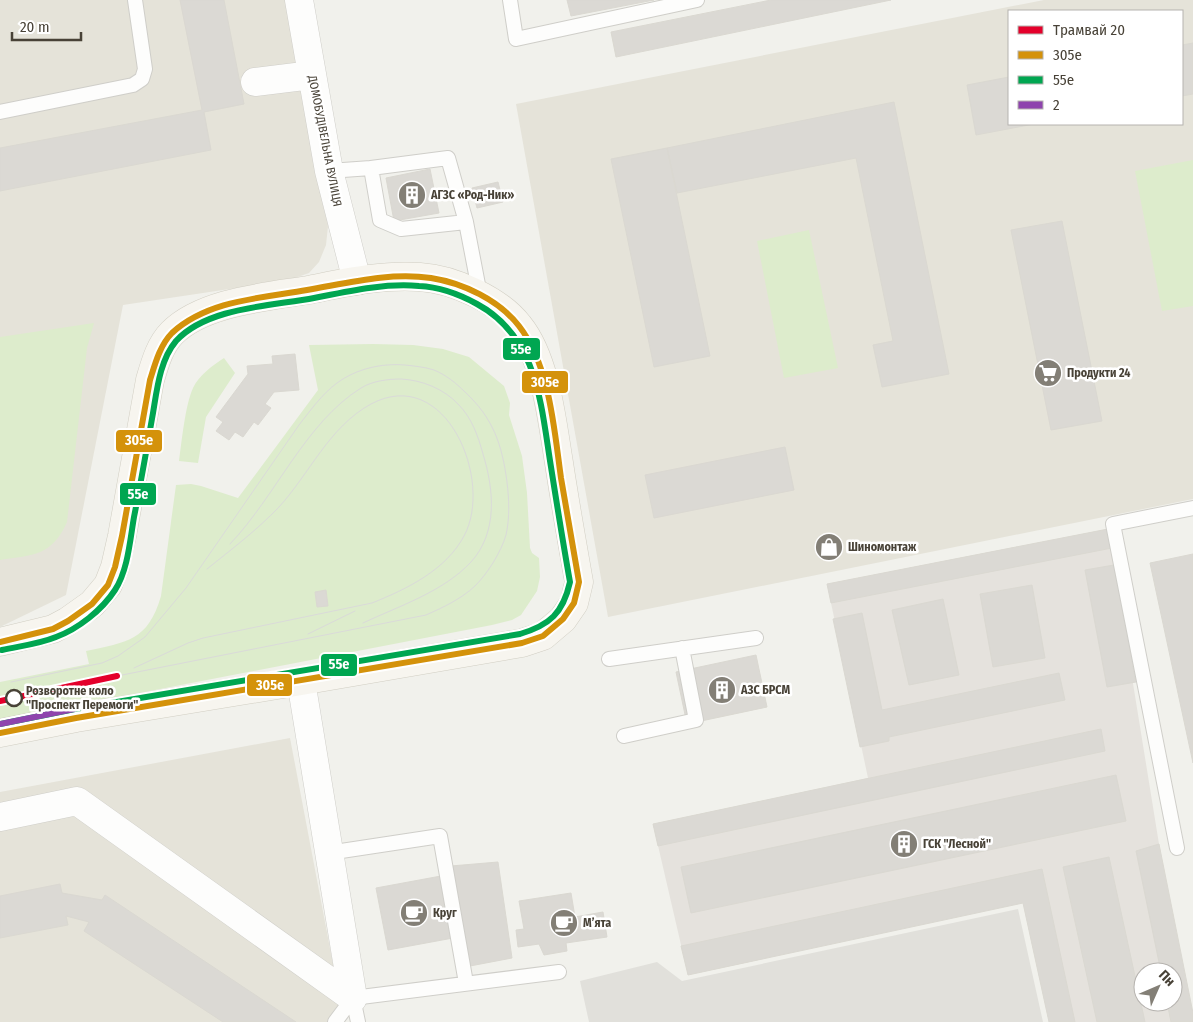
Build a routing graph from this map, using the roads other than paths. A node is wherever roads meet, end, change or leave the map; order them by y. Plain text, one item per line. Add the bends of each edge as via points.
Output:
1 (135, 0) edge
2 (300, 0) edge
3 (510, 0) edge
4 (697, 0) edge
5 (312, 75) junction
6 (255, 82) dead end
7 (0, 112) edge
8 (371, 168) junction
9 (329, 171) junction
10 (466, 222) junction
11 (357, 281) junction
12 (480, 295) junction
13 (1193, 508) edge
14 (756, 638) dead end
15 (0, 642) edge
16 (682, 648) junction
17 (609, 659) dead end
18 (301, 682) junction
19 (0, 733) edge
20 (624, 736) dead end
21 (0, 817) edge
22 (1177, 848) dead end
23 (328, 853) junction
24 (559, 972) dead end
25 (466, 983) junction
26 (356, 1010) edge
27 (335, 1022) edge

1 - 7 lane via 145,69 142,78 132,85
2 - 5 street, ДОМОБУДІВЕЛЬНА ВУЛИЦЯ
3 - 4 lane via 516,39
5 - 6 street
5 - 9 street, ДОМОБУДІВЕЛЬНА ВУЛИЦЯ
8 - 9 lane
8 - 10 lane via 380,220 401,229
8 - 10 lane via 448,158
9 - 11 street, ДОМОБУДІВЕЛЬНА ВУЛИЦЯ
10 - 12 lane
11 - 12 main road via 421,277 449,282
11 - 15 main road via 249,300 212,310 172,333 157,358 150,380 122,536 108,585 92,604 53,629
12 - 18 main road via 518,325 532,344 539,366 554,431 579,582 574,603 563,619 543,636 522,643
13 - 22 lane via 1113,524
14 - 16 lane
16 - 17 lane
16 - 20 lane via 696,720
18 - 19 main road
18 - 23 street
21 - 26 street via 77,801
23 - 25 lane via 440,836
23 - 26 street
24 - 25 lane
25 - 26 lane
26 - 27 lane

